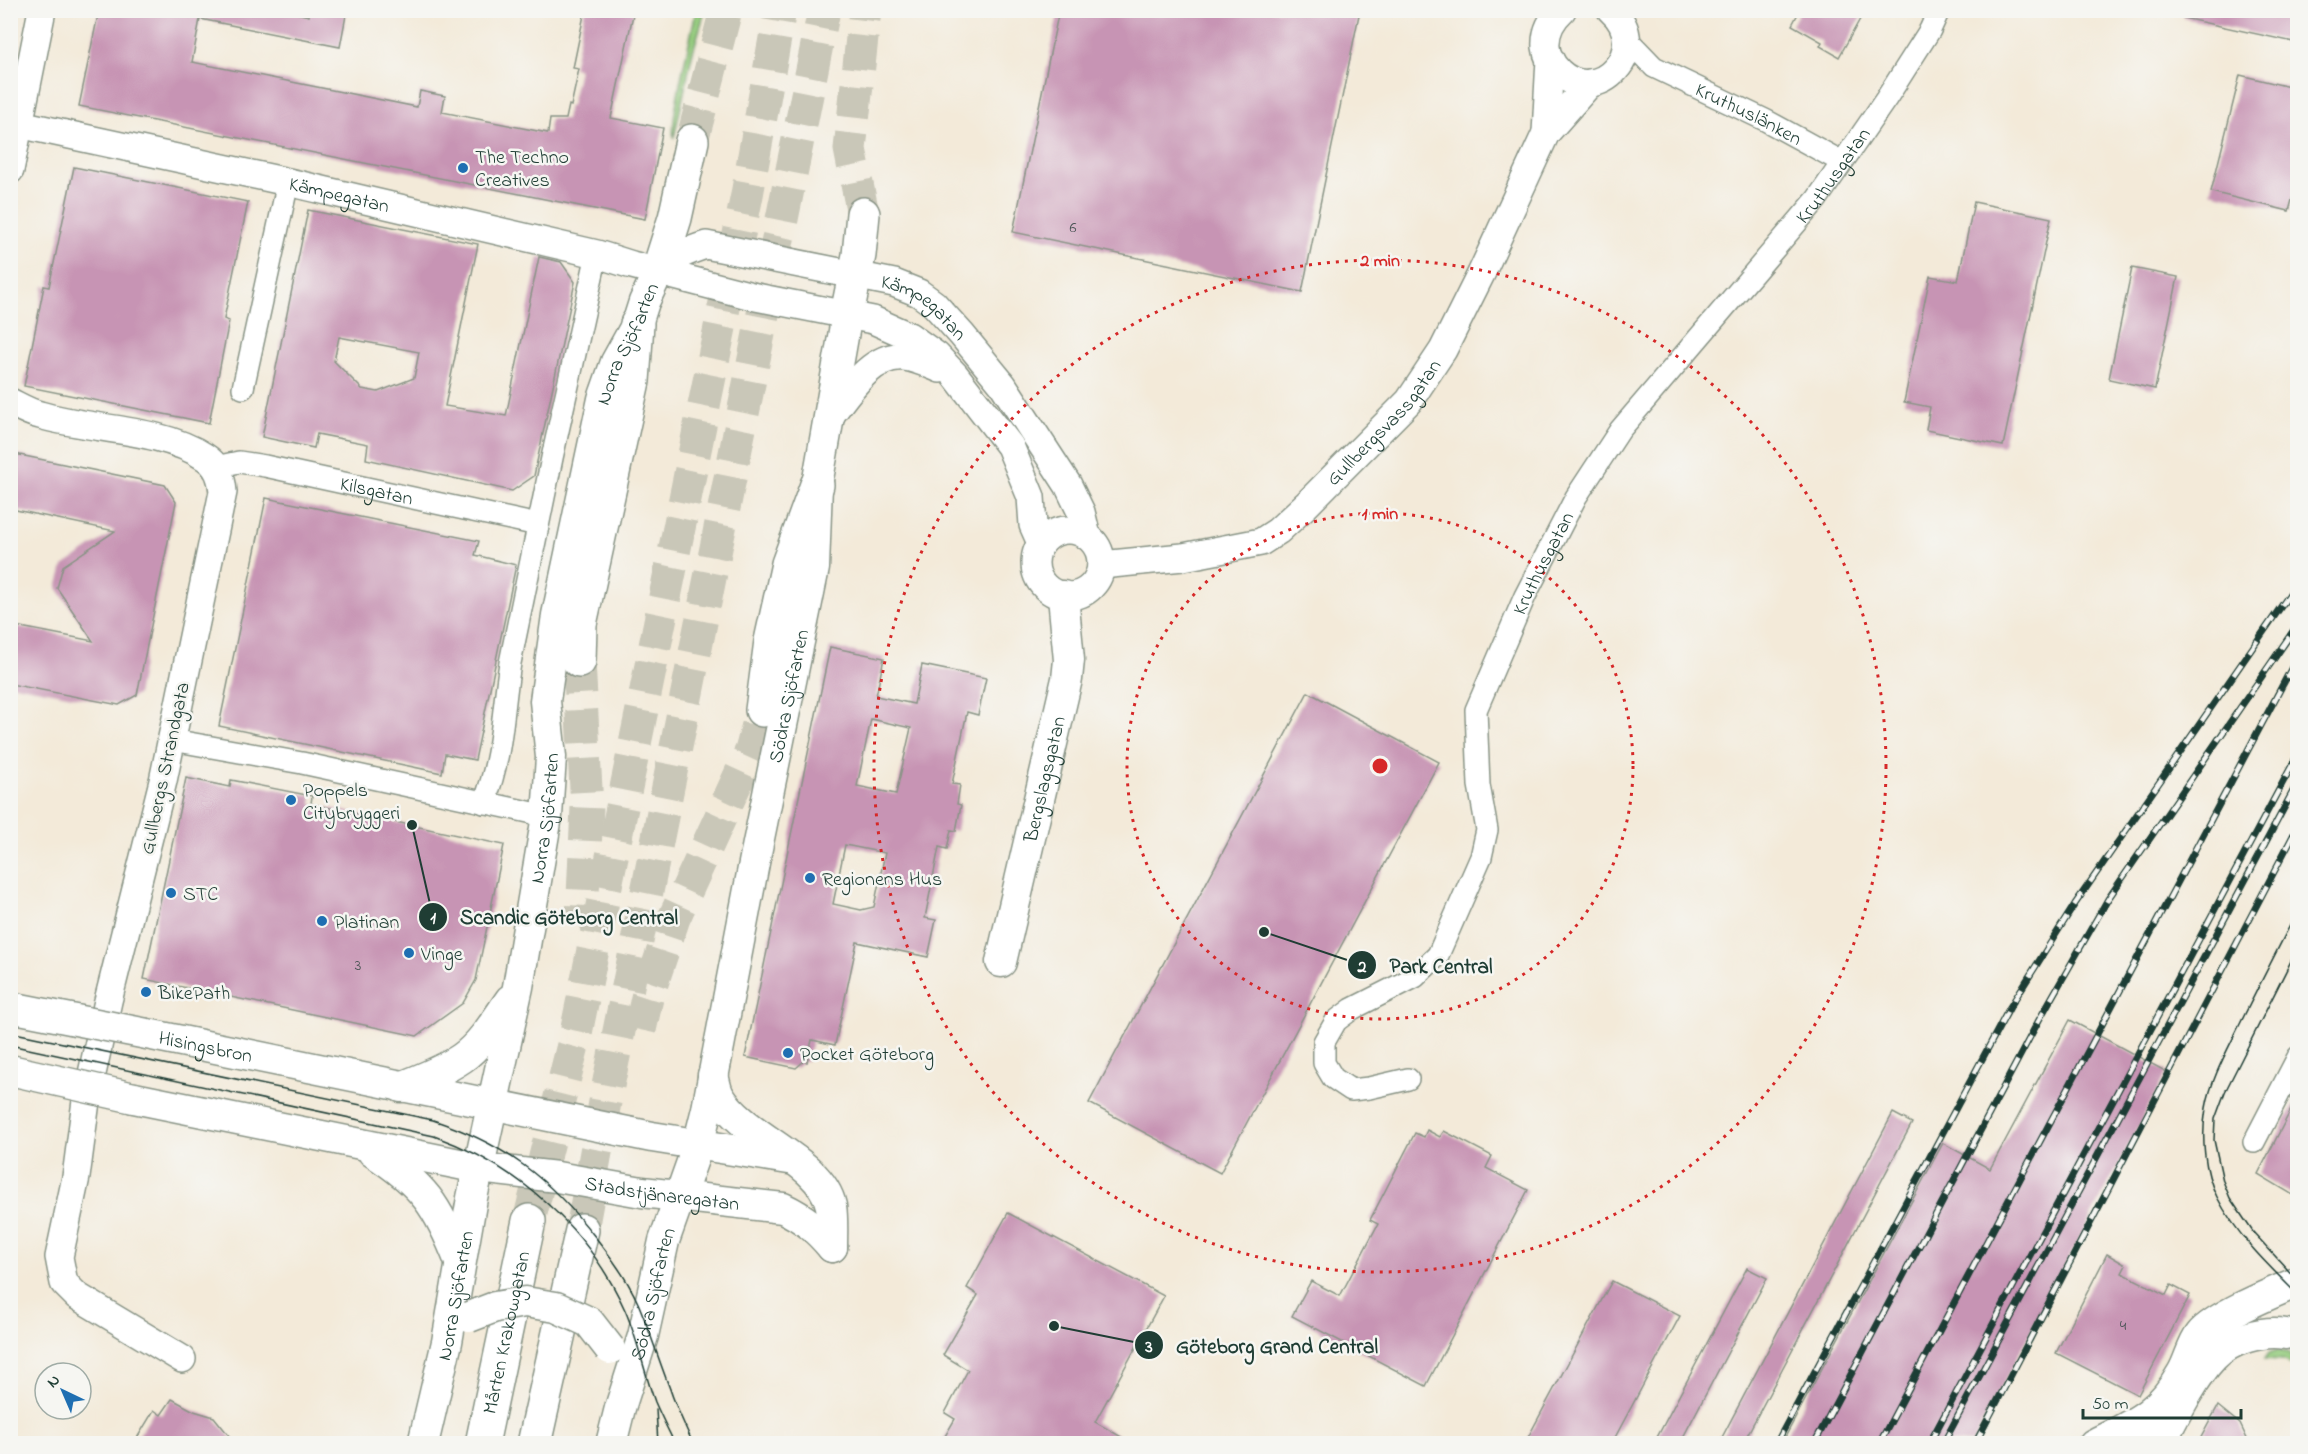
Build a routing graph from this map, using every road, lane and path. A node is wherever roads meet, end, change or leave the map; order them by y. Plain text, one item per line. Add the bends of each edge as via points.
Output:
1 (42, 10) edge
2 (1562, 10) edge
3 (1611, 10) edge
4 (1939, 10) edge
5 (1626, 38) junction
6 (1550, 59) junction
7 (1654, 68) junction
8 (1601, 78) junction
9 (19, 124) junction
10 (1546, 133) junction
11 (692, 141) tunnel mouth
12 (1842, 162) junction
13 (10, 170) edge
14 (288, 182) junction
15 (863, 214) tunnel mouth
16 (597, 254) junction
17 (658, 272) junction
18 (855, 276) junction
19 (848, 314) junction
20 (637, 324) junction
21 (955, 375) junction
22 (243, 388) dead end
23 (10, 402) edge
24 (830, 416) junction
25 (215, 467) junction
26 (817, 485) junction
27 (538, 525) junction
28 (1087, 536) junction
29 (1041, 543) junction
30 (1101, 565) junction
31 (1063, 596) junction
32 (579, 661) tunnel mouth
33 (762, 710) tunnel mouth
34 (172, 740) junction
35 (484, 803) junction
36 (547, 816) junction
37 (1001, 962) dead end
38 (518, 987) junction
39 (10, 1007) edge
40 (2298, 1058) edge
41 (10, 1070) edge
42 (713, 1075) junction
43 (1408, 1079) dead end
44 (401, 1087) junction
45 (492, 1105) junction
46 (2254, 1142) dead end
47 (363, 1145) junction
48 (698, 1145) junction
49 (804, 1167) junction
50 (479, 1168) junction
51 (678, 1197) junction
52 (529, 1221) tunnel mouth
53 (582, 1230) tunnel mouth
54 (460, 1262) junction
55 (2298, 1282) edge
56 (447, 1342) junction
57 (2292, 1344) edge
58 (182, 1359) dead end
59 (620, 1408) junction
60 (2139, 1431) edge
61 (423, 1443) edge
62 (482, 1443) edge
63 (534, 1443) edge
64 (611, 1443) edge
65 (2094, 1443) edge
66 (2160, 1443) edge

1 - 9 street
2 - 6 street, Gullbergsvassgatan via 1548,30 1546,45
3 - 5 street via 1623,25
4 - 12 street, Kruthusgatan via 1886,99
5 - 7 street, Kruthuslänken
5 - 8 street, Gullbergsvassgatan via 1624,57
6 - 8 street via 1555,68 1577,82
6 - 10 street, Gullbergsvassgatan
7 - 8 street
7 - 12 street, Kruthuslänken via 1765,120
8 - 10 street, Gullbergsvassgatan
9 - 13 street
9 - 14 street, Kämpegatan
10 - 30 street, Gullbergsvassgatan via 1443,350 1409,401 1306,505 1261,542 1183,557
11 - 17 highway
12 - 43 street, Kruthusgatan via 1817,199 1620,430 1576,497 1525,596 1476,710 1479,785 1487,830 1481,857 1438,955 1415,977 1336,1021 1324,1042 1323,1063 1333,1078 1351,1090
14 - 16 street, Kämpegatan
14 - 22 street
15 - 18 highway
16 - 17 street, Kämpegatan
16 - 27 street
17 - 18 street, Kämpegatan via 681,254 706,244
17 - 19 street, Kämpegatan via 756,297
17 - 20 main road, Norra Sjöfarten
18 - 19 highway
18 - 28 street, Kämpegatan via 894,283 919,293 962,335 1003,385 1068,485
19 - 21 street, Kämpegatan via 909,336
19 - 24 main road, Södra Sjöfarten
20 - 32 highway via 633,381 580,624
20 - 36 main road, Norra Sjöfarten via 616,362 603,399 557,615 545,701 551,757
21 - 24 street, Kämpegatan via 907,357 884,359 853,386
21 - 29 street, Kämpegatan via 1010,446 1031,497 1032,525
23 - 25 street via 39,415 171,442 205,456
24 - 26 main road, Södra Sjöfarten
25 - 27 street, Kilsgatan via 239,462 266,466
25 - 34 street, Gullbergs Strandgata via 222,480 222,492
26 - 33 highway via 788,564 771,641
26 - 42 main road, Södra Sjöfarten via 814,568
27 - 35 street via 510,663 495,775
28 - 29 street via 1060,531
28 - 30 street via 1099,552
29 - 31 street via 1035,557 1036,573 1043,586
30 - 31 street via 1098,578 1089,589
31 - 37 main road, Bergslagsgatan via 1067,678
34 - 35 street via 302,763
34 - 58 street, Gullbergs Strandgata via 86,1101 76,1177 59,1257 64,1283 89,1305
35 - 36 street
36 - 38 main road, Norra Sjöfarten
38 - 44 main road via 490,1030 463,1057
38 - 45 main road, Norra Sjöfarten
39 - 44 main road, Hisingsbron, bridge
40 - 46 street
41 - 47 main road, bridge
42 - 48 main road, Södra Sjöfarten
42 - 49 main road via 719,1095 745,1124
44 - 45 main road, Hisingsbron
45 - 48 main road
45 - 50 main road, Norra Sjöfarten
47 - 50 main road
47 - 54 main road via 419,1187 432,1203
48 - 49 main road
48 - 51 main road, Södra Sjöfarten
49 - 51 main road, Stadstjänaregatan via 831,1205 832,1247 815,1227 783,1208
50 - 51 main road, Stadstjänaregatan
50 - 54 main road, Norra Sjöfarten
51 - 59 main road, Södra Sjöfarten via 643,1336
52 - 62 highway, Mårten Krakowgatan
53 - 63 highway
54 - 56 main road, Norra Sjöfarten
55 - 57 main road via 2285,1305 2284,1317
55 - 60 main road via 2239,1308 2200,1335 2177,1383
56 - 59 main road, Södra Sjöfarten, bridge via 454,1329 469,1317 495,1307 525,1302 556,1307 589,1322 610,1349 616,1362
56 - 61 main road, Norra Sjöfarten
57 - 66 main road via 2275,1332 2241,1340 2214,1356
59 - 64 main road, Södra Sjöfarten
60 - 65 main road

